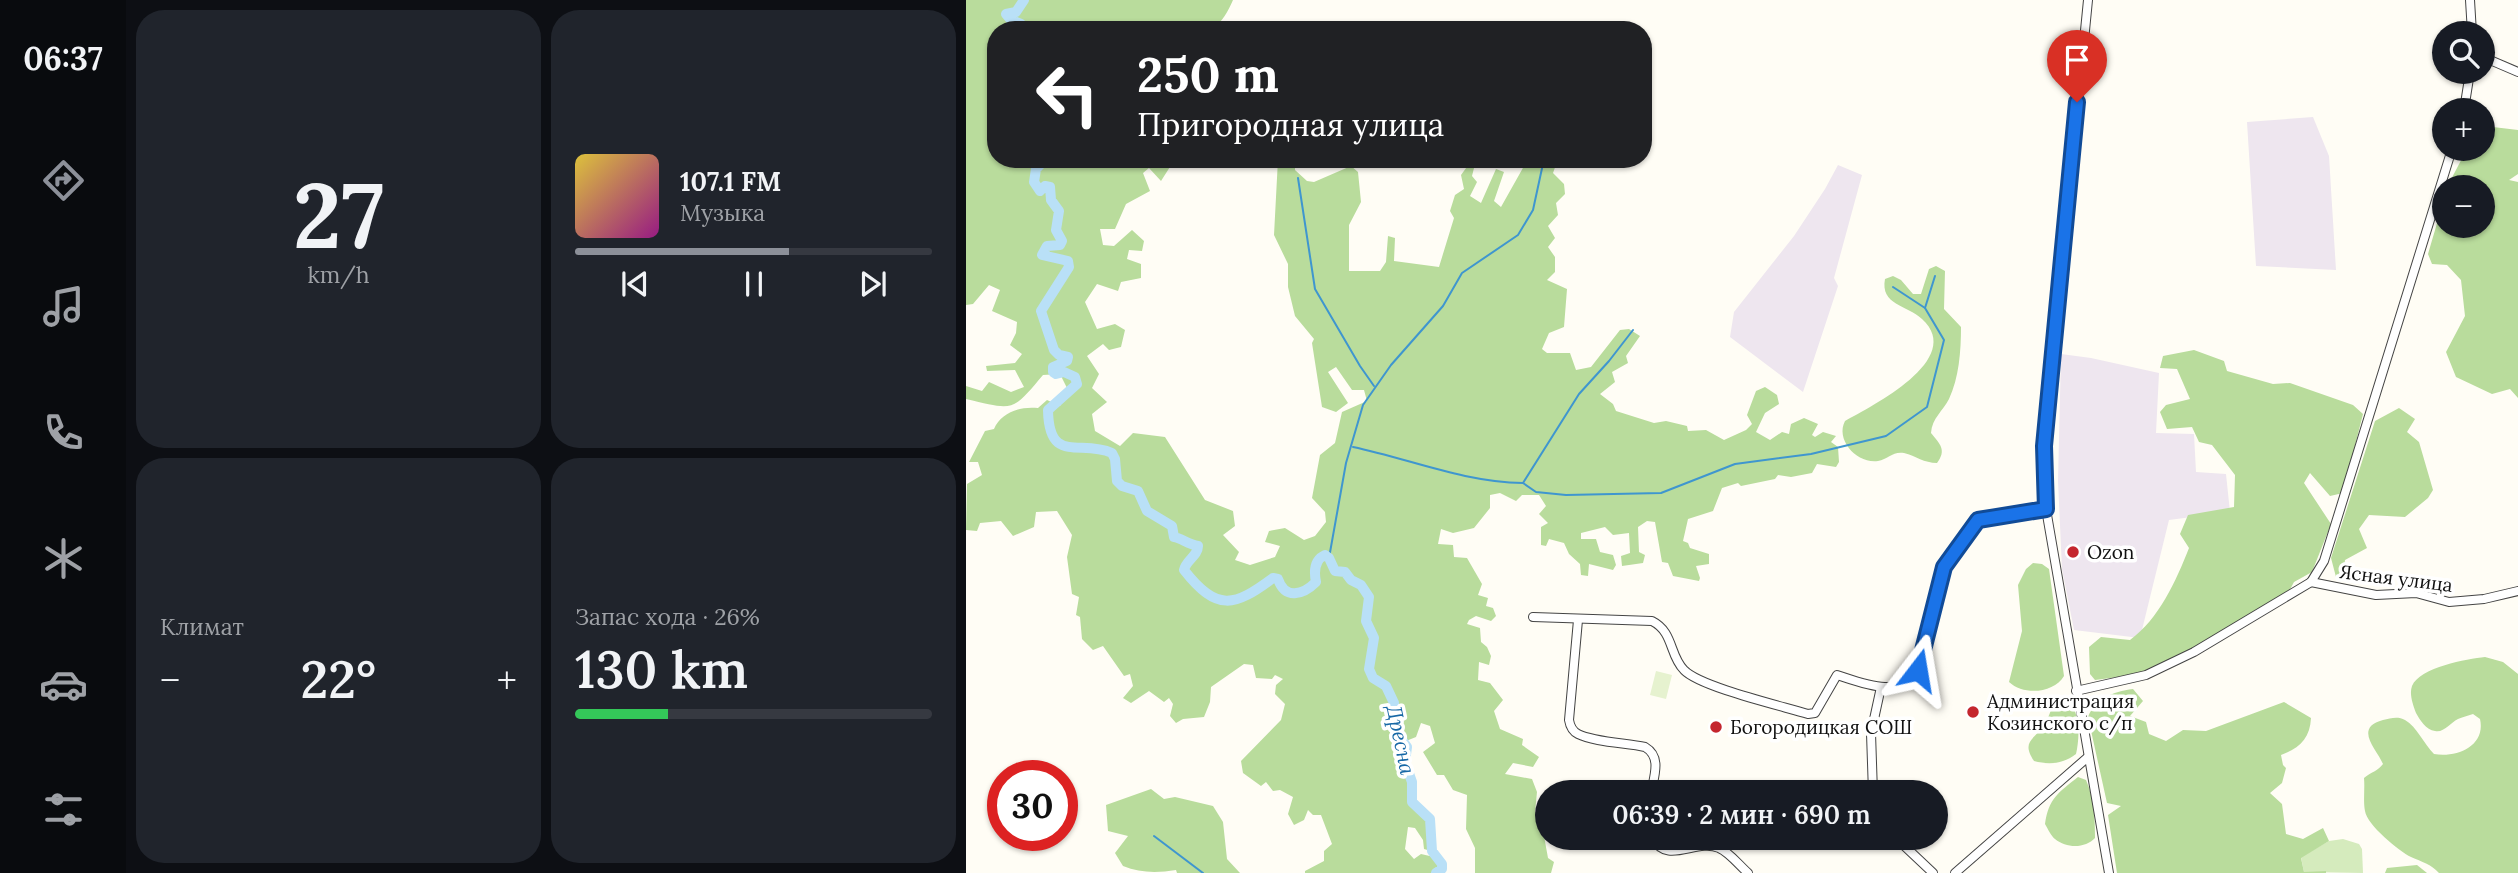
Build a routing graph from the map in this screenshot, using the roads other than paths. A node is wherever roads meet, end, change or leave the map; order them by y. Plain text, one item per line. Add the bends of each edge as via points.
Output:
1 (2088, 0) edge
2 (2470, 0) edge
3 (2471, 21) edge
4 (2495, 62) edge
5 (2518, 72) edge
6 (2448, 161) edge
7 (2046, 509) junction
8 (2311, 582) junction
9 (2518, 591) edge
10 (1533, 617) dead end
11 (1578, 620) junction
12 (1881, 687) junction
13 (2076, 691) junction
14 (2088, 757) junction
15 (1653, 780) edge
16 (1872, 780) edge
17 (1665, 850) edge
18 (1684, 850) edge
19 (1722, 850) edge
20 (1909, 850) edge
21 (1748, 873) edge
22 (1933, 873) edge
23 (1955, 873) edge
24 (2109, 873) edge

1 - 7 street via 2044,446
2 - 3 street
4 - 5 street
6 - 8 street via 2324,561
7 - 12 street via 1978,520 1944,567 1915,675 1904,684
7 - 13 street
8 - 9 street, Ясная улица via 2376,595 2416,593 2449,602
8 - 13 street via 2158,670
10 - 11 street
11 - 12 street via 1652,621 1663,626 1684,670 1708,684 1808,714 1815,713 1837,675
11 - 15 street via 1571,727 1586,737 1651,750 1656,764
12 - 16 street via 1871,733
13 - 14 street
14 - 23 street
14 - 24 street
17 - 18 street
19 - 21 street
20 - 22 street

